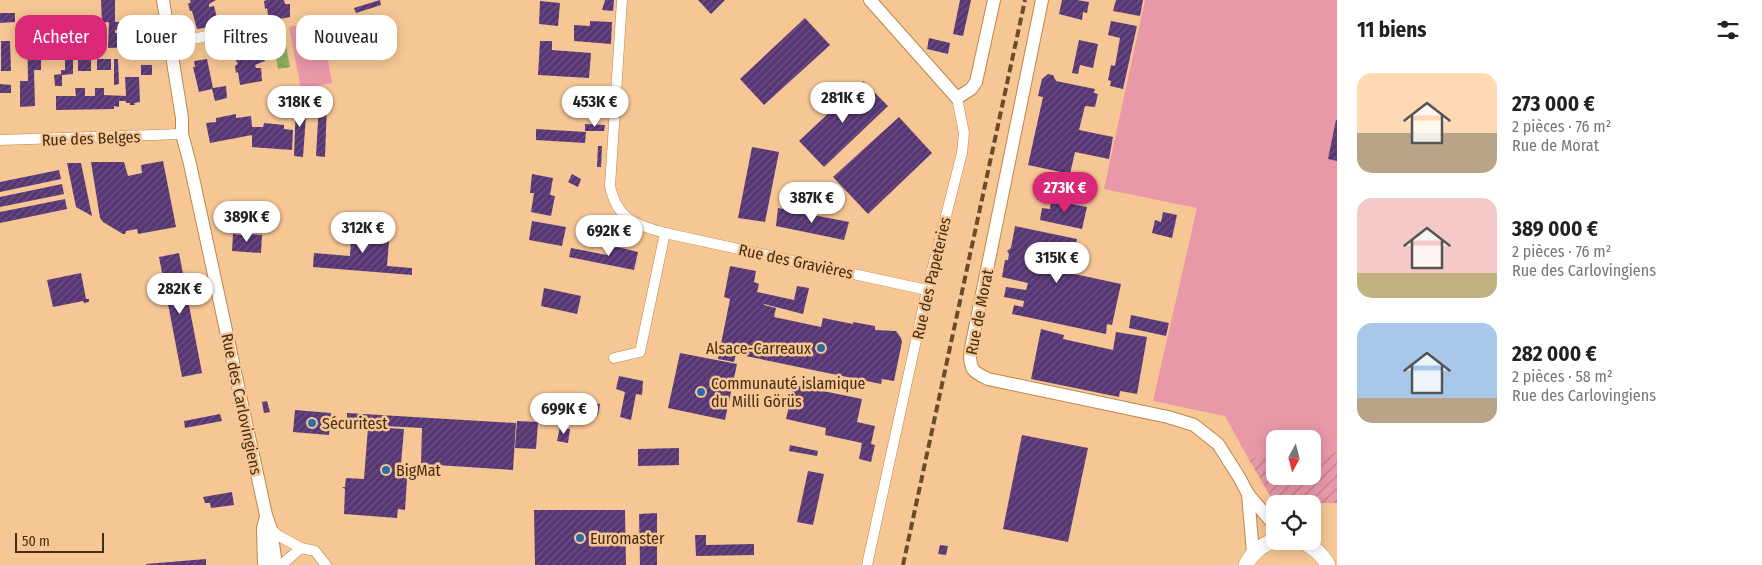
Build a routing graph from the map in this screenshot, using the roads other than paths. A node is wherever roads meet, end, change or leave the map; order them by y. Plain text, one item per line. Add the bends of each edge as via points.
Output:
1 (163, 0) edge
2 (622, 0) edge
3 (870, 0) edge
4 (994, 0) edge
5 (1042, 0) edge
6 (165, 15) edge
7 (173, 60) edge
8 (957, 98) junction
9 (182, 134) junction
10 (0, 140) edge
11 (665, 233) junction
12 (927, 290) junction
13 (614, 358) dead end
14 (1248, 494) junction
15 (266, 515) junction
16 (1266, 515) edge
17 (271, 528) junction
18 (1266, 544) edge
19 (301, 548) junction
20 (1316, 550) edge
21 (1250, 559) edge
22 (1329, 561) edge
23 (264, 565) edge
24 (276, 565) edge
25 (281, 565) edge
26 (326, 565) edge
27 (867, 565) edge

1 - 6 street, Rue des Carlovingiens
2 - 11 street, Rue des Gravières via 610,186 613,201 624,216 640,226
3 - 8 street
4 - 8 street via 976,82
5 - 14 street, Rue de Morat via 970,353 972,370 988,379 1194,425 1218,444
7 - 9 street, Rue des Carlovingiens
8 - 12 street, Rue des Papeteries via 964,133 962,152
9 - 10 street, Rue des Belges
9 - 15 street, Rue des Carlovingiens
11 - 12 street, Rue des Gravières
11 - 13 street via 640,352
12 - 27 street, Rue des Papeteries
14 - 16 street, Rue de Morat
14 - 21 street, Rue de Morat
15 - 17 street, Rue des Carlovingiens
15 - 23 street, Rue des Carlovingiens
17 - 19 street
17 - 24 street, Rue des Carlovingiens
18 - 21 main road
19 - 25 street
19 - 26 street via 315,552
20 - 22 main road

